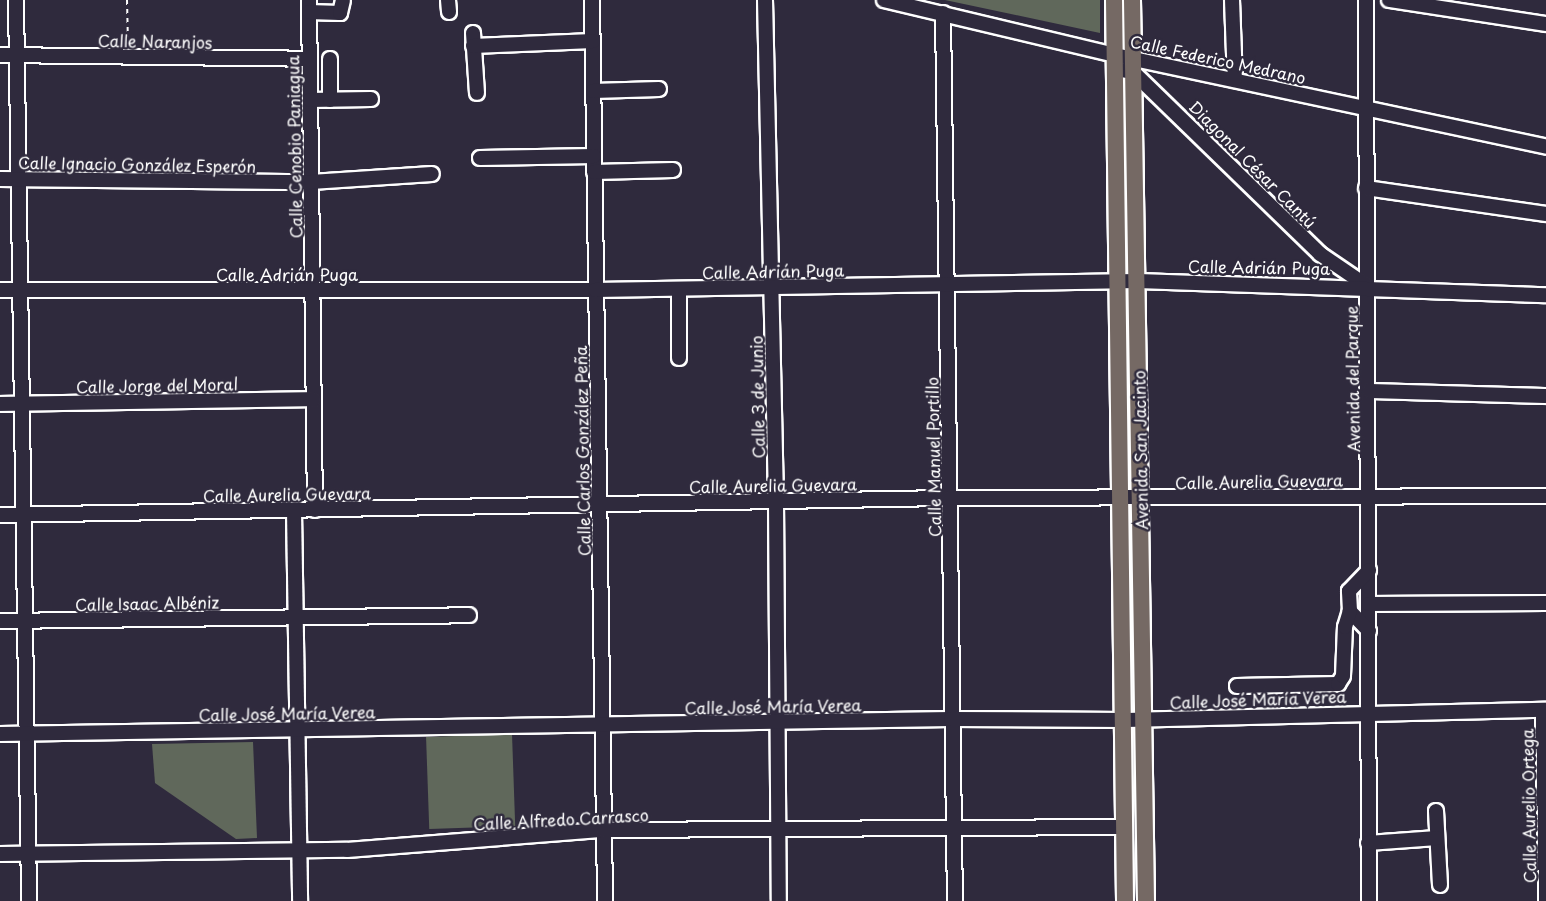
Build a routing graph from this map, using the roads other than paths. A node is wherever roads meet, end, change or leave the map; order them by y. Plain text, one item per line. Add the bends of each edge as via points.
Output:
1 (16, 0) edge
2 (343, 0) edge
3 (592, 0) edge
4 (765, 0) edge
5 (884, 0) edge
6 (1114, 0) edge
7 (1132, 0) edge
8 (1232, 0) edge
9 (1366, 0) edge
10 (1389, 0) edge
11 (309, 6) edge
12 (943, 13) junction
13 (1546, 24) edge
14 (593, 41) junction
15 (0, 56) edge
16 (17, 56) junction
17 (309, 59) junction
18 (330, 59) dead end
19 (1115, 62) junction
20 (1133, 65) junction
21 (1235, 80) junction
22 (659, 89) dead end
23 (593, 91) junction
24 (477, 93) dead end
25 (371, 99) dead end
26 (310, 100) junction
27 (330, 100) junction
28 (1366, 107) junction
29 (1546, 147) edge
30 (594, 156) junction
31 (480, 158) dead end
32 (673, 170) dead end
33 (594, 172) junction
34 (432, 174) dead end
35 (0, 179) edge
36 (18, 179) junction
37 (311, 182) junction
38 (1366, 188) junction
39 (1546, 214) edge
40 (1138, 280) junction
41 (1117, 281) junction
42 (946, 285) junction
43 (1367, 286) junction
44 (771, 287) junction
45 (679, 289) junction
46 (0, 290) edge
47 (18, 290) junction
48 (312, 290) junction
49 (595, 290) junction
50 (1546, 295) edge
51 (679, 358) dead end
52 (1369, 391) junction
53 (1546, 396) edge
54 (314, 399) junction
55 (19, 403) junction
56 (0, 404) edge
57 (1370, 496) junction
58 (1546, 496) edge
59 (950, 498) junction
60 (1120, 499) junction
61 (1141, 499) junction
62 (776, 501) junction
63 (602, 506) junction
64 (315, 510) junction
65 (294, 511) junction
66 (0, 515) edge
67 (23, 515) junction
68 (1370, 570) junction
69 (1546, 603) edge
70 (1369, 604) junction
71 (1350, 611) junction
72 (469, 615) dead end
73 (295, 617) junction
74 (0, 621) edge
75 (24, 621) junction
76 (1369, 631) junction
77 (1237, 686) dead end
78 (1545, 710) edge
79 (1367, 712) junction
80 (951, 718) junction
81 (1122, 720) junction
82 (1142, 720) junction
83 (777, 723) junction
84 (600, 724) junction
85 (295, 729) junction
86 (0, 734) edge
87 (26, 734) junction
88 (1436, 811) dead end
89 (954, 827) junction
90 (1124, 827) junction
91 (777, 829) junction
92 (603, 830) junction
93 (1437, 838) junction
94 (1368, 843) junction
95 (296, 851) junction
96 (28, 853) junction
97 (0, 854) edge
98 (1440, 885) dead end
99 (29, 901) edge
100 (300, 901) edge
101 (604, 901) edge
102 (779, 901) edge
103 (955, 901) edge
104 (1125, 901) edge
105 (1146, 901) edge
106 (1369, 901) edge
107 (1546, 901) edge

1 - 16 street
2 - 11 street via 340,13
3 - 14 street, Calle Carlos González Peña
4 - 44 street, Calle 3 de Junio
5 - 12 street, Calle Federico Medrano
6 - 19 main road, Avenida San Jacinto
7 - 20 main road, Avenida San Jacinto
8 - 21 street
9 - 28 street, Avenida del Parque
10 - 13 street
11 - 17 street, Calle Cenobio Paniagua
12 - 19 street, Calle Federico Medrano
12 - 42 street, Calle Manuel Portillo
14 - 23 street, Calle Carlos González Peña
14 - 24 street via 473,40
15 - 16 street, Calle Naranjos
16 - 17 street, Calle Naranjos
16 - 36 street
17 - 26 street, Calle Cenobio Paniagua
18 - 27 street
19 - 20 street, Calle Federico Medrano
19 - 41 main road, Avenida San Jacinto
20 - 21 street, Calle Federico Medrano
20 - 40 main road, Avenida San Jacinto
20 - 43 street, Diagonal César Cantú via 1320,254
21 - 28 street, Calle Federico Medrano
22 - 23 street
23 - 30 street, Calle Carlos González Peña
25 - 27 street
26 - 27 street
26 - 37 street, Calle Cenobio Paniagua
28 - 29 street, Calle Federico Medrano
28 - 38 street, Avenida del Parque
30 - 31 street
30 - 33 street, Calle Carlos González Peña
32 - 33 street
33 - 49 street, Calle Carlos González Peña
34 - 37 street, Calle Ignacio González Esperón
35 - 36 street, Calle Ignacio González Esperón
36 - 37 street, Calle Ignacio González Esperón
36 - 47 street
37 - 48 street, Calle Cenobio Paniagua
38 - 39 street
38 - 43 street, Avenida del Parque
40 - 41 street, Calle Adrián Puga
40 - 43 street, Calle Adrián Puga
40 - 61 main road, Avenida San Jacinto
41 - 42 street, Calle Adrián Puga
41 - 60 main road, Avenida San Jacinto
42 - 44 street, Calle Adrián Puga
42 - 59 street, Calle Manuel Portillo
43 - 50 street, Calle Adrián Puga
43 - 52 street, Avenida del Parque
44 - 45 street, Calle Adrián Puga
44 - 62 street, Calle 3 de Junio
45 - 49 street, Calle Adrián Puga
45 - 51 street
46 - 47 street, Calle Adrián Puga
47 - 48 street, Calle Adrián Puga
47 - 55 street
48 - 49 street, Calle Adrián Puga
48 - 54 street, Calle Cenobio Paniagua
49 - 63 street, Calle Carlos González Peña
52 - 53 street
52 - 57 street, Avenida del Parque
54 - 55 street, Calle Jorge del Moral
54 - 64 street, Calle Cenobio Paniagua
55 - 56 street, Calle Jorge del Moral
55 - 67 street
57 - 58 street, Calle Aurelia Guevara
57 - 61 street, Calle Aurelia Guevara
57 - 68 street, Avenida del Parque
59 - 60 street, Calle Aurelia Guevara
59 - 62 street, Calle Aurelia Guevara
59 - 80 street, Calle Manuel Portillo
60 - 61 street, Calle Aurelia Guevara
60 - 81 main road, Avenida San Jacinto
61 - 82 main road, Avenida San Jacinto
62 - 63 street, Calle Aurelia Guevara
62 - 83 street, Calle 3 de Junio
63 - 64 street, Calle Aurelia Guevara
63 - 84 street, Calle Carlos González Peña
64 - 65 street, Calle Aurelia Guevara
65 - 67 street, Calle Aurelia Guevara
65 - 73 street
66 - 67 street, Calle Aurelia Guevara
67 - 75 street
68 - 70 street, Avenida del Parque
68 - 71 street via 1349,591
69 - 70 street
70 - 76 street, Avenida del Parque
71 - 76 street
71 - 77 street via 1338,684
72 - 73 street, Calle Isaac Albéniz
73 - 75 street, Calle Isaac Albéniz
73 - 85 street
74 - 75 street, Calle Isaac Albéniz
75 - 87 street
76 - 79 street, Avenida del Parque
78 - 79 street, Calle José María Verea
78 - 107 street, Calle Aurelio Ortega
79 - 82 street, Calle José María Verea
79 - 94 street, Avenida del Parque
80 - 81 street, Calle José María Verea
80 - 83 street, Calle José María Verea
80 - 89 street, Calle Manuel Portillo
81 - 82 street, Calle José María Verea
81 - 90 main road, Avenida San Jacinto
82 - 105 main road, Avenida San Jacinto
83 - 84 street, Calle José María Verea
83 - 91 street, Calle 3 de Junio
84 - 85 street, Calle José María Verea
84 - 92 street, Calle Carlos González Peña
85 - 87 street, Calle José María Verea
85 - 95 street
86 - 87 street, Calle José María Verea
87 - 96 street
88 - 93 street
89 - 90 street, Calle Alfredo Carrasco
89 - 91 street, Calle Alfredo Carrasco
89 - 103 street, Calle Manuel Portillo
90 - 104 main road, Avenida San Jacinto
91 - 92 street, Calle Alfredo Carrasco
91 - 102 street, Calle 3 de Junio
92 - 95 street, Calle Alfredo Carrasco
92 - 101 street, Calle Carlos González Peña
93 - 94 street
93 - 98 street
94 - 106 street, Avenida del Parque
95 - 96 street, Calle Alfredo Carrasco
95 - 100 street
96 - 97 street, Calle Alfredo Carrasco
96 - 99 street

